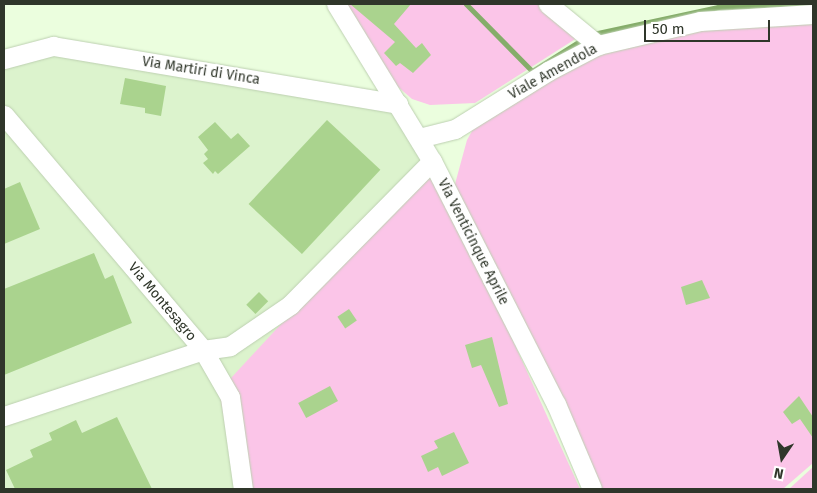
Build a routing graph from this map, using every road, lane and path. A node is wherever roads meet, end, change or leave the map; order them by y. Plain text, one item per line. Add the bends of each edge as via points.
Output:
1 (336, 4) edge
2 (548, 4) edge
3 (813, 14) edge
4 (589, 38) junction
5 (4, 59) edge
6 (398, 104) junction
7 (4, 115) edge
8 (419, 138) junction
9 (432, 161) junction
10 (203, 350) junction
11 (4, 416) edge
12 (243, 489) edge
13 (592, 489) edge

1 - 6 street, Via Venticinque Aprile
2 - 4 street
3 - 4 street, Viale Amendola via 700,21
4 - 8 street, Viale Amendola via 548,71 455,129
5 - 6 street, Via Martiri di Vinca via 53,46
6 - 8 street, Via Venticinque Aprile
7 - 10 street, Via Montesagro
8 - 9 street, Via Venticinque Aprile
9 - 10 street, Via Montesagro via 290,305 230,346
9 - 13 street, Via Venticinque Aprile via 556,404
10 - 11 street
10 - 12 street via 230,397

